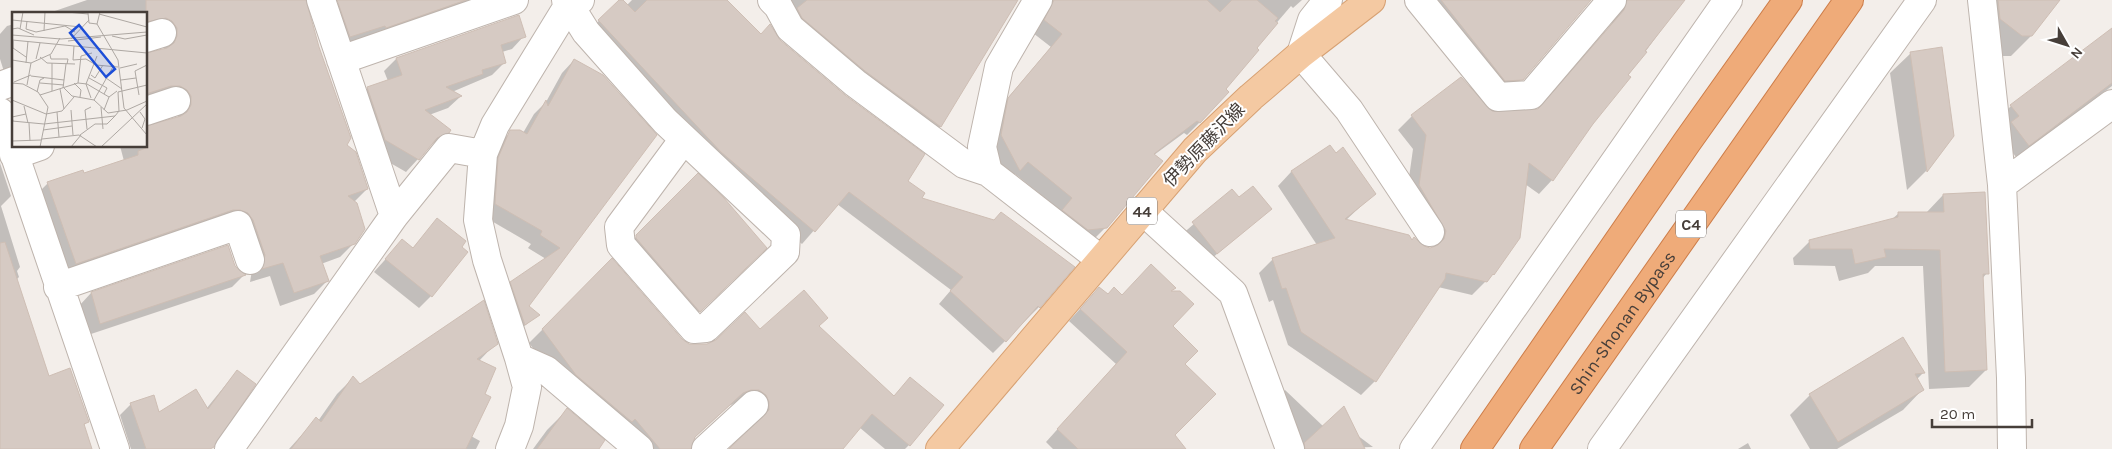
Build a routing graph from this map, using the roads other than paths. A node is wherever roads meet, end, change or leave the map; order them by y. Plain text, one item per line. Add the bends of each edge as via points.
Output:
1 (321, 0) edge
2 (514, 0) edge
3 (1038, 0) edge
4 (1328, 0) edge
5 (1371, 0) edge
6 (1419, 0) edge
7 (1612, 0) edge
8 (1728, 0) edge
9 (1788, 0) edge
10 (1849, 0) edge
11 (1922, 0) edge
12 (1982, 0) edge
13 (571, 2) edge
14 (779, 2) edge
15 (1300, 54) junction
16 (341, 60) junction
17 (12, 82) edge
18 (0, 86) edge
19 (176, 101) dead end
20 (2112, 104) edge
21 (148, 110) edge
22 (0, 112) edge
23 (684, 139) junction
24 (34, 148) edge
25 (483, 154) junction
26 (14, 155) junction
27 (988, 172) junction
28 (2002, 186) junction
29 (1142, 210) junction
30 (394, 216) junction
31 (1430, 232) dead end
32 (1100, 259) junction
33 (250, 260) dead end
34 (58, 287) junction
35 (519, 358) junction
36 (754, 405) dead end
37 (116, 449) edge
38 (229, 449) edge
39 (510, 449) edge
40 (639, 449) edge
41 (706, 449) edge
42 (940, 449) edge
43 (1290, 449) edge
44 (1414, 449) edge
45 (1475, 449) edge
46 (1534, 449) edge
47 (1602, 449) edge
48 (2012, 449) edge

1 - 16 street
2 - 16 street
3 - 27 street via 999,67 982,148
4 - 15 street via 1312,20
5 - 15 main road, 伊勢原藤沢線 / 44
6 - 7 street via 1498,98 1531,95
8 - 44 street
9 - 45 highway
10 - 46 highway, Shin-Shonan Bypass / C4
11 - 47 street
12 - 28 street
13 - 23 street via 586,32
13 - 25 street via 495,125
14 - 27 street via 790,28 855,83 964,164
15 - 29 main road, 伊勢原藤沢線 / 44 via 1195,150
15 - 31 street via 1349,110
16 - 30 street
17 - 18 street
19 - 21 street
20 - 28 street
22 - 26 street
23 - 23 street via 619,227 621,245 694,329 706,328 785,252 786,234
24 - 26 street
25 - 30 street via 449,148
25 - 35 street via 478,220 487,260
26 - 34 street
27 - 32 street
28 - 48 street
29 - 32 main road, 伊勢原藤沢線 / 44
29 - 43 street via 1233,293
30 - 38 street
32 - 42 main road, 伊勢原藤沢線 / 44
33 - 34 street via 238,225
34 - 37 street
35 - 39 street via 527,387 519,426
35 - 40 street via 546,370
36 - 41 street

